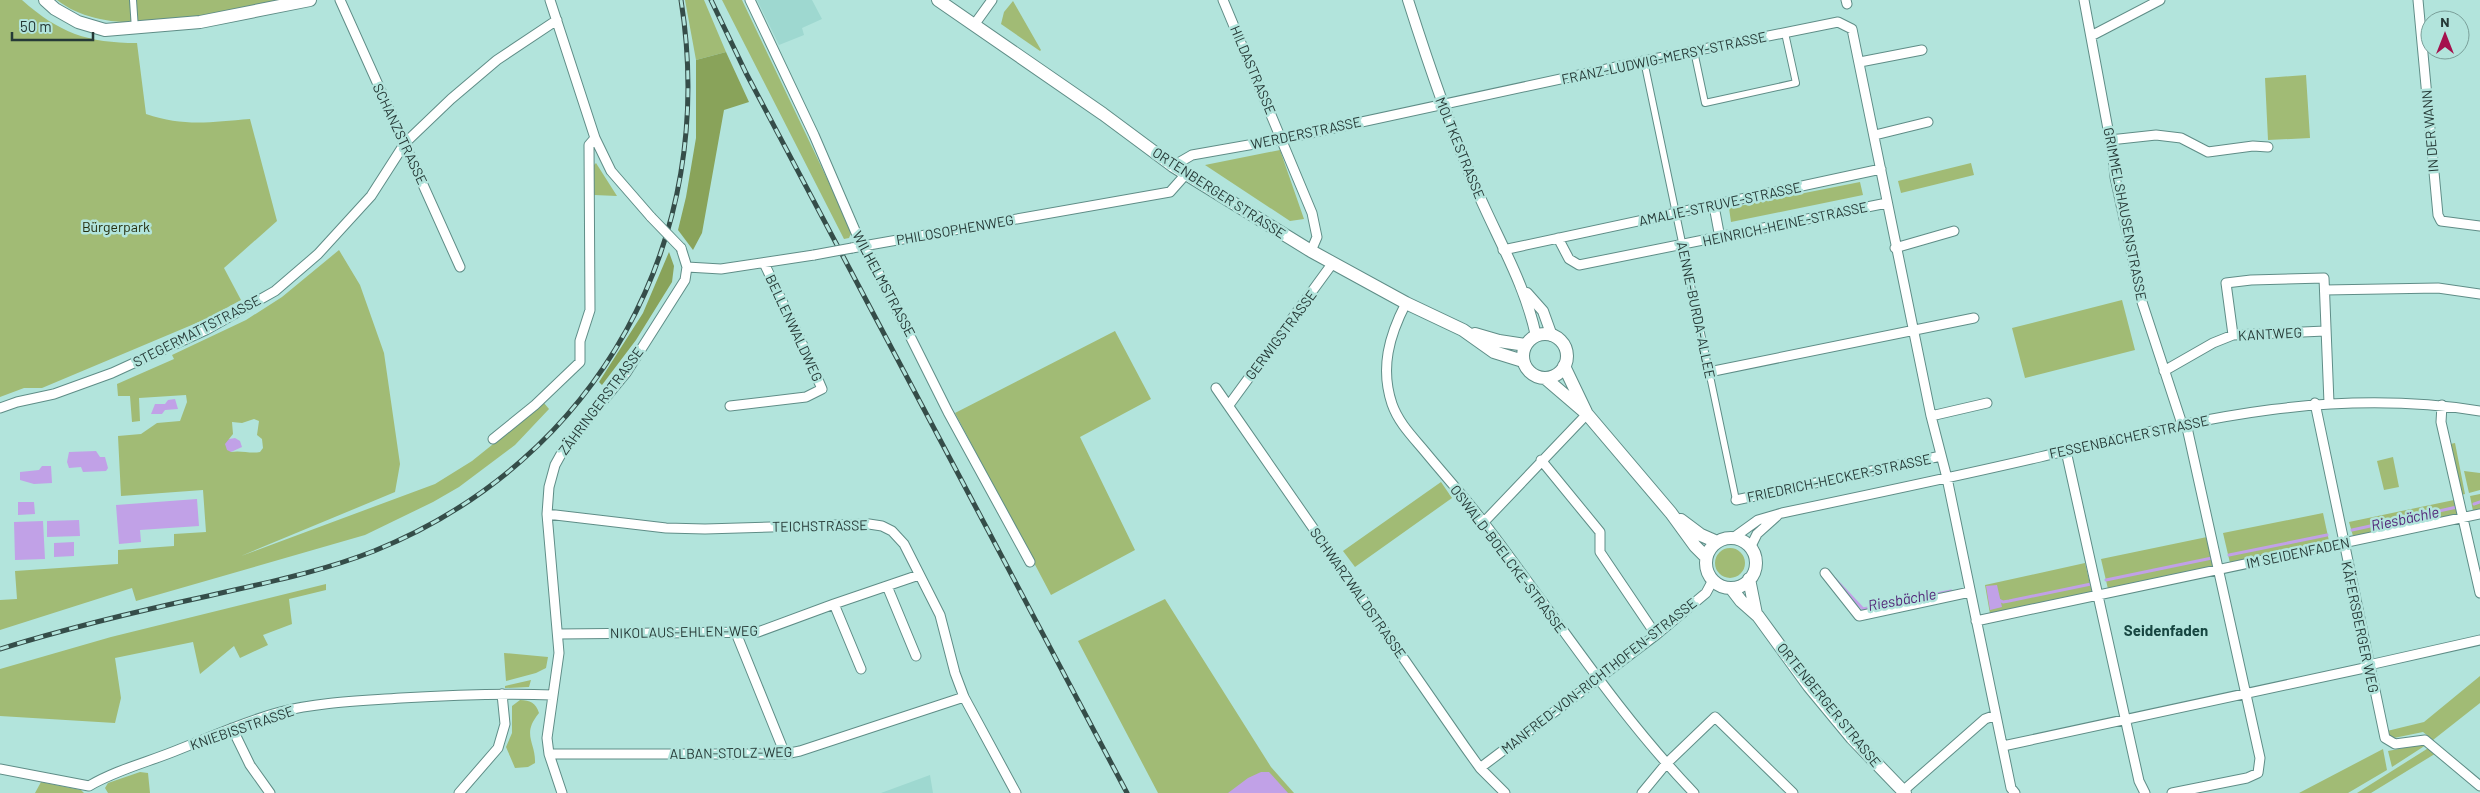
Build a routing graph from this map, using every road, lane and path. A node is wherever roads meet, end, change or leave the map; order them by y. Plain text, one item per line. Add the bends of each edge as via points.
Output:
1 (45, 0) edge
2 (133, 0) edge
3 (310, 0) edge
4 (340, 0) edge
5 (550, 0) edge
6 (750, 0) edge
7 (938, 0) edge
8 (992, 0) edge
9 (1224, 0) edge
10 (1408, 0) edge
11 (2084, 0) edge
12 (2160, 0) edge
13 (2418, 0) edge
14 (557, 20) junction
15 (974, 25) junction
16 (135, 29) junction
17 (1785, 33) junction
18 (2092, 36) junction
19 (1922, 50) dead end
20 (1694, 51) junction
21 (1644, 61) junction
22 (1860, 62) junction
23 (1442, 105) junction
24 (1928, 122) dead end
25 (1875, 135) junction
26 (595, 138) junction
27 (1283, 139) junction
28 (2110, 140) junction
29 (405, 143) junction
30 (2268, 147) dead end
31 (1173, 166) junction
32 (1881, 169) junction
33 (1186, 174) junction
34 (1887, 203) junction
35 (1714, 206) junction
36 (1676, 214) junction
37 (2480, 226) edge
38 (1954, 231) dead end
39 (1558, 238) junction
40 (1720, 238) junction
41 (865, 246) junction
42 (1683, 246) junction
43 (1896, 248) junction
44 (1503, 250) junction
45 (1311, 251) junction
46 (764, 262) junction
47 (1332, 264) junction
48 (460, 267) dead end
49 (687, 267) junction
50 (2325, 290) junction
51 (1524, 291) junction
52 (2480, 294) edge
53 (1406, 303) junction
54 (1974, 318) dead end
55 (1462, 330) junction
56 (1913, 330) junction
57 (2325, 331) junction
58 (2234, 335) junction
59 (1536, 336) junction
60 (1552, 336) junction
61 (1526, 345) junction
62 (1523, 360) junction
63 (1564, 366) junction
64 (2164, 371) junction
65 (1709, 372) junction
66 (1545, 378) junction
67 (1216, 388) dead end
68 (1987, 403) dead end
69 (2329, 403) junction
70 (1228, 404) junction
71 (2315, 404) junction
72 (2442, 405) junction
73 (730, 406) dead end
74 (0, 408) edge
75 (2480, 411) edge
76 (1587, 414) junction
77 (1931, 416) junction
78 (2184, 424) junction
79 (493, 439) dead end
80 (2066, 450) junction
81 (1941, 456) junction
82 (1541, 460) junction
83 (1947, 478) junction
84 (1736, 500) joint
85 (1671, 513) junction
86 (1782, 513) junction
87 (547, 514) junction
88 (2480, 514) edge
89 (2463, 517) junction
90 (1484, 522) junction
91 (1733, 538) junction
92 (1717, 542) junction
93 (2342, 544) junction
94 (1750, 548) junction
95 (1706, 557) junction
96 (1030, 562) dead end
97 (2220, 570) junction
98 (1825, 573) dead end
99 (920, 575) junction
100 (1713, 580) junction
101 (1749, 580) junction
102 (887, 586) junction
103 (1731, 588) junction
104 (1970, 592) junction
105 (2480, 593) edge
106 (2099, 595) junction
107 (834, 604) junction
108 (1756, 614) junction
109 (1976, 621) junction
110 (736, 633) junction
111 (558, 634) junction
112 (1656, 635) junction
113 (2480, 640) edge
114 (916, 656) dead end
115 (2369, 666) junction
116 (861, 668) dead end
117 (1597, 678) junction
118 (2246, 693) junction
119 (502, 694) junction
120 (553, 696) junction
121 (964, 697) junction
122 (1996, 715) junction
123 (2125, 720) junction
124 (232, 728) junction
125 (2003, 746) junction
126 (549, 754) junction
127 (785, 754) junction
128 (1666, 764) junction
129 (1480, 768) junction
130 (0, 769) edge
131 (2480, 786) edge
132 (91, 789) edge
133 (1904, 792) edge
134 (270, 793) edge
135 (459, 793) edge
136 (562, 793) edge
137 (1016, 793) edge
138 (1505, 793) edge
139 (1642, 793) edge
140 (1694, 793) edge
141 (1793, 793) edge
142 (2015, 793) edge
143 (2145, 793) edge
144 (2172, 793) edge

1 - 16 main road via 78,22 105,30
2 - 16 street
3 - 16 main road via 200,22
4 - 29 street, SCHANZSTRASSE
5 - 14 street
6 - 41 street, WILHELMSTRASSE via 857,235
7 - 15 main road, ORTENBERGER STRASSE
8 - 15 street
9 - 27 street, HILDASTRASSE
10 - 23 street, MOLTKESTRASSE
11 - 18 street, GRIMMELSHAUSENSTRASSE
12 - 18 street
13 - 37 street, IN DER WANN via 2438,215 2441,221
14 - 26 street
14 - 29 street, STEGERMATTSTRASSE via 497,60
15 - 31 main road, ORTENBERGER STRASSE
17 - 20 street, FRANZ-LUDWIG-MERSY-STRASSE
17 - 20 street via 1796,83 1706,103
17 - 22 street, FRANZ-LUDWIG-MERSY-STRASSE via 1838,22 1852,29
18 - 28 street, GRIMMELSHAUSENSTRASSE
19 - 22 street
20 - 21 street, FRANZ-LUDWIG-MERSY-STRASSE
21 - 23 street, FRANZ-LUDWIG-MERSY-STRASSE
21 - 36 street, AENNE-BURDA-ALLEE
22 - 25 street, FRANZ-LUDWIG-MERSY-STRASSE
23 - 27 street, WERDERSTRASSE
23 - 44 street, MOLTKESTRASSE
24 - 25 street
25 - 32 street, FRANZ-LUDWIG-MERSY-STRASSE
26 - 49 street, bridge via 611,171 681,248
26 - 79 street via 589,145 590,310 580,341 580,362 535,406
27 - 31 street, WERDERSTRASSE via 1192,155
27 - 45 street, HILDASTRASSE via 1316,225 1317,237
28 - 30 street via 2156,135 2181,138 2208,152
28 - 64 street, GRIMMELSHAUSENSTRASSE via 2142,302
29 - 48 street, SCHANZSTRASSE
29 - 74 street, STEGERMATTSTRASSE via 371,196 318,254 276,291 206,330 112,373 54,394
31 - 33 main road, ORTENBERGER STRASSE
32 - 34 street, FRANZ-LUDWIG-MERSY-STRASSE
32 - 35 street, AMALIE-STRUVE-STRASSE
33 - 41 street, PHILOSOPHENWEG via 1170,192
33 - 45 main road, ORTENBERGER STRASSE
34 - 40 street, HEINRICH-HEINE-STRASSE
34 - 43 street, FRANZ-LUDWIG-MERSY-STRASSE
35 - 36 street, AMALIE-STRUVE-STRASSE
35 - 40 street
36 - 39 street, AMALIE-STRUVE-STRASSE
36 - 42 street, AENNE-BURDA-ALLEE
38 - 43 street
39 - 42 street via 1569,259 1579,265
39 - 44 street, AMALIE-STRUVE-STRASSE
40 - 42 street, HEINRICH-HEINE-STRASSE
41 - 46 street, PHILOSOPHENWEG, bridge
41 - 96 street, WILHELMSTRASSE via 948,412
42 - 65 street, AENNE-BURDA-ALLEE
43 - 56 street, FRANZ-LUDWIG-MERSY-STRASSE
44 - 51 street, MOLTKESTRASSE
45 - 47 main road, ORTENBERGER STRASSE
46 - 49 street, PHILOSOPHENWEG via 721,269
46 - 73 street, BELLENWALDWEG via 822,389 806,397
47 - 53 main road, ORTENBERGER STRASSE
47 - 70 street, GERWIGSTRASSE
49 - 87 street, ZÄHRINGERSTRASSE via 685,280 626,373 565,447 555,464
50 - 52 street via 2438,288
50 - 57 street
50 - 58 street via 2324,278 2226,283
51 - 59 street, MOLTKESTRASSE
51 - 60 street, MOLTKESTRASSE via 1542,311
53 - 55 main road, ORTENBERGER STRASSE
53 - 90 street, OSWALD-BOELCKE-STRASSE via 1395,324 1386,360 1392,405 1406,428
54 - 56 street
55 - 61 main road, ORTENBERGER STRASSE
55 - 62 main road, ORTENBERGER STRASSE via 1494,352
56 - 65 street
56 - 77 street, FRANZ-LUDWIG-MERSY-STRASSE
57 - 58 street, KANTWEG
57 - 69 street
58 - 64 street, KANTWEG
59 - 60 main road
59 - 61 main road
60 - 63 main road via 1565,348
61 - 62 main road
62 - 66 main road via 1531,374
63 - 66 main road via 1557,375
63 - 76 main road
64 - 78 street, GRIMMELSHAUSENSTRASSE
65 - 84 street, AENNE-BURDA-ALLEE
66 - 76 main road
67 - 70 street, SCHWARZWALDSTRASSE
68 - 77 street
69 - 71 street, FESSENBACHER STRASSE
69 - 72 street, FESSENBACHER STRASSE
70 - 129 street, SCHWARZWALDSTRASSE
71 - 78 street, FESSENBACHER STRASSE
71 - 93 street, KÄFERSBERGER WEG
72 - 75 street, FESSENBACHER STRASSE
72 - 89 street via 2441,422
76 - 82 street
76 - 85 main road
77 - 81 street, FRANZ-LUDWIG-MERSY-STRASSE
78 - 80 street, FESSENBACHER STRASSE
78 - 97 street
80 - 83 street, FESSENBACHER STRASSE
80 - 106 street
81 - 83 street, FRANZ-LUDWIG-MERSY-STRASSE
81 - 84 street, FRIEDRICH-HECKER-STRASSE
82 - 90 street
82 - 112 street via 1600,532 1600,552
83 - 86 street, FESSENBACHER STRASSE
83 - 104 street, FRANZ-LUDWIG-MERSY-STRASSE
85 - 92 main road via 1701,535
85 - 95 main road
86 - 91 street, FESSENBACHER STRASSE via 1758,520
86 - 94 street, FESSENBACHER STRASSE via 1757,534
87 - 99 street, TEICHSTRASSE via 666,528 882,526 904,544
87 - 111 street, ZÄHRINGERSTRASSE
88 - 89 street, IM SEIDENFADEN
89 - 93 street, IM SEIDENFADEN
89 - 105 street
90 - 117 street, OSWALD-BOELCKE-STRASSE
91 - 92 main road
91 - 94 main road
92 - 95 main road
93 - 97 street, IM SEIDENFADEN
93 - 115 street, KÄFERSBERGER WEG
94 - 101 main road via 1756,566
95 - 100 main road via 1706,570
97 - 106 street, IM SEIDENFADEN
97 - 118 street
98 - 104 street via 1859,616
99 - 102 street, NIKOLAUS-EHLEN-WEG
99 - 121 street, TEICHSTRASSE via 940,615
100 - 103 main road
100 - 112 street, MANFRED-VON-RICHTHOFEN-STRASSE via 1706,594
101 - 103 main road
101 - 108 main road, ORTENBERGER STRASSE
102 - 107 street, NIKOLAUS-EHLEN-WEG
102 - 114 street
103 - 108 main road, ORTENBERGER STRASSE
104 - 109 street, FRANZ-LUDWIG-MERSY-STRASSE
106 - 109 street, IM SEIDENFADEN
106 - 123 street
107 - 110 street, NIKOLAUS-EHLEN-WEG via 758,632
107 - 116 street
108 - 133 main road, ORTENBERGER STRASSE via 1846,731
109 - 122 street, FRANZ-LUDWIG-MERSY-STRASSE
110 - 111 street, NIKOLAUS-EHLEN-WEG
110 - 127 street
111 - 120 street, ZÄHRINGERSTRASSE via 558,671
112 - 117 street, MANFRED-VON-RICHTHOFEN-STRASSE
113 - 115 street
115 - 118 street
115 - 131 street, KÄFERSBERGER WEG via 2384,738 2395,744 2425,740
117 - 128 street, OSWALD-BOELCKE-STRASSE
117 - 129 street, MANFRED-VON-RICHTHOFEN-STRASSE
118 - 123 street
118 - 144 street via 2260,758 2258,772 2247,778
119 - 120 street, KNIEBISSTRASSE
119 - 124 street, KNIEBISSTRASSE via 367,700 313,706 280,712
119 - 135 street via 505,724 498,748
120 - 126 street, ZÄHRINGERSTRASSE via 547,738
121 - 127 street, ALBAN-STOLZ-WEG
121 - 137 street, TEICHSTRASSE
122 - 125 street, FRANZ-LUDWIG-MERSY-STRASSE
122 - 133 street via 1985,719
123 - 125 street
123 - 143 street via 2139,781
124 - 132 street, KNIEBISSTRASSE via 111,773
124 - 134 street via 250,765
125 - 142 street, FRANZ-LUDWIG-MERSY-STRASSE via 2011,788
126 - 127 street, ALBAN-STOLZ-WEG
126 - 136 street, ZÄHRINGERSTRASSE
128 - 139 street
128 - 140 street, OSWALD-BOELCKE-STRASSE
128 - 141 street via 1715,717
129 - 138 street, SCHWARZWALDSTRASSE
130 - 132 street, KNIEBISSTRASSE

